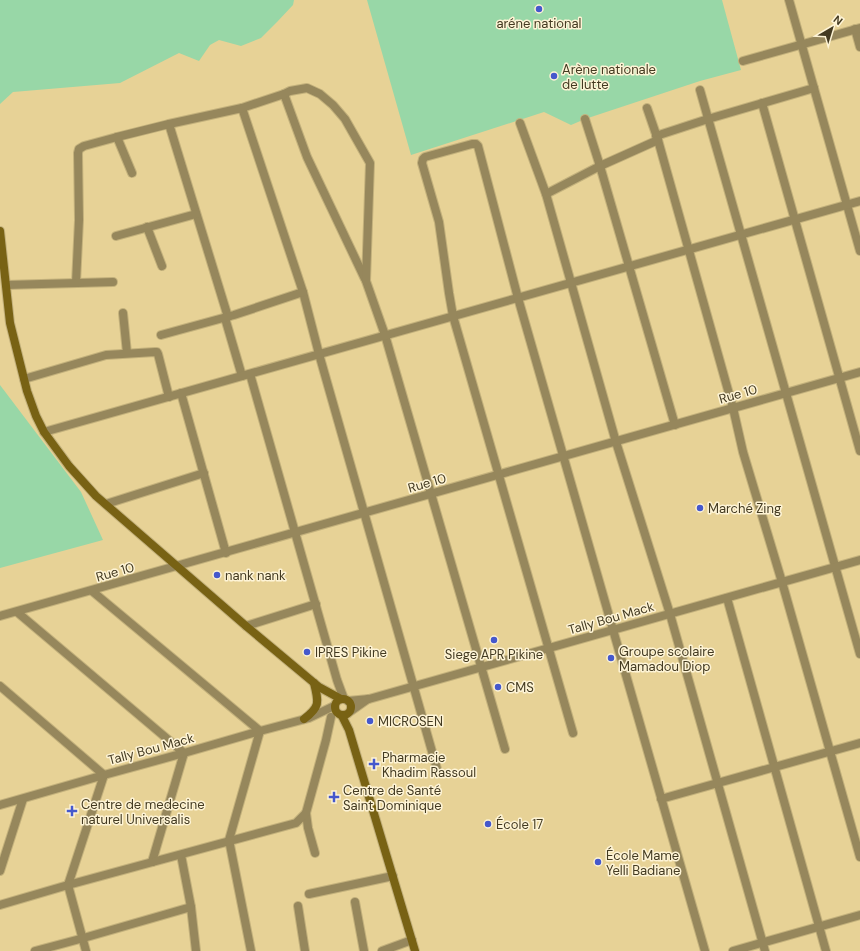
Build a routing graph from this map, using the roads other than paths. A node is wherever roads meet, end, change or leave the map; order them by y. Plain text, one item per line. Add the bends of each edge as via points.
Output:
1 (789, 0) edge
2 (858, 29) edge
3 (802, 45) junction
4 (860, 47) edge
5 (743, 61) dead end
6 (814, 88) junction
7 (700, 90) dead end
8 (284, 94) junction
9 (762, 104) junction
10 (242, 108) junction
11 (647, 108) dead end
12 (585, 119) dead end
13 (708, 119) junction
14 (520, 123) dead end
15 (169, 124) junction
16 (117, 137) junction
17 (657, 138) junction
18 (600, 166) junction
19 (132, 173) dead end
20 (546, 194) junction
21 (860, 201) edge
22 (847, 204) junction
23 (196, 214) junction
24 (794, 219) junction
25 (147, 227) junction
26 (0, 231) edge
27 (741, 234) junction
28 (116, 236) dead end
29 (688, 249) junction
30 (860, 251) edge
31 (162, 266) dead end
32 (629, 266) junction
33 (366, 281) junction
34 (113, 282) dead end
35 (572, 282) junction
36 (76, 283) junction
37 (6, 285) junction
38 (303, 292) junction
39 (518, 298) junction
40 (123, 313) dead end
41 (453, 316) junction
42 (227, 317) junction
43 (161, 335) dead end
44 (385, 335) junction
45 (128, 353) junction
46 (319, 354) junction
47 (860, 372) edge
48 (246, 375) junction
49 (839, 378) junction
50 (24, 379) junction
51 (181, 393) junction
52 (786, 393) junction
53 (169, 397) junction
54 (733, 408) junction
55 (676, 425) junction
56 (44, 432) junction
57 (616, 442) junction
58 (860, 450) edge
59 (564, 457) junction
60 (204, 473) junction
61 (499, 475) junction
62 (432, 494) junction
63 (106, 504) junction
64 (365, 513) junction
65 (296, 533) junction
66 (226, 553) junction
67 (860, 560) edge
68 (177, 567) junction
69 (835, 567) junction
70 (782, 582) junction
71 (92, 591) junction
72 (727, 598) junction
73 (316, 604) junction
74 (17, 612) junction
75 (670, 614) junction
76 (0, 616) edge
77 (246, 626) junction
78 (613, 630) junction
79 (549, 648) junction
80 (860, 654) edge
81 (481, 667) junction
82 (316, 685) junction
83 (0, 686) edge
84 (414, 686) junction
85 (369, 699) junction
86 (340, 702) junction
87 (350, 712) junction
88 (337, 716) junction
89 (307, 718) junction
90 (349, 730) junction
91 (260, 731) junction
92 (573, 733) dead end
93 (860, 743) edge
94 (505, 750) dead end
95 (830, 751) junction
96 (184, 753) junction
97 (774, 767) junction
98 (438, 769) dead end
99 (104, 775) junction
100 (717, 783) junction
101 (23, 799) junction
102 (661, 799) junction
103 (0, 805) edge
104 (306, 813) junction
105 (229, 840) junction
106 (315, 853) dead end
107 (180, 855) junction
108 (860, 857) edge
109 (152, 862) junction
110 (0, 871) edge
111 (392, 876) junction
112 (68, 885) junction
113 (309, 894) dead end
114 (355, 902) dead end
115 (0, 905) edge
116 (298, 906) dead end
117 (191, 907) junction
118 (860, 915) edge
119 (819, 927) junction
120 (83, 938) junction
121 (412, 940) junction
122 (764, 947) edge
123 (35, 951) edge
124 (86, 951) edge
125 (196, 951) edge
126 (251, 951) edge
127 (305, 951) edge
128 (364, 951) edge
129 (382, 951) edge
130 (415, 951) edge
131 (705, 951) edge
132 (733, 951) edge
133 (826, 951) edge

1 - 3 street
2 - 3 street
2 - 4 street
3 - 5 street
3 - 6 street
6 - 9 street
6 - 22 street
7 - 13 street
8 - 10 street
8 - 33 street via 307,157
8 - 33 street via 307,88 320,94 345,119 370,163
9 - 13 street
9 - 24 street
10 - 15 street
10 - 38 street
11 - 17 street
12 - 18 street
13 - 17 street
13 - 27 street
14 - 20 street
15 - 16 street
15 - 23 street
16 - 19 street
16 - 36 street via 79,149
17 - 18 street
17 - 29 street
18 - 20 street
18 - 32 street
20 - 35 street
21 - 22 street
22 - 24 street
22 - 30 street
23 - 25 street
23 - 42 street
24 - 27 street
24 - 49 street
25 - 28 street
25 - 31 street
26 - 37 street
27 - 29 street
27 - 52 street
29 - 32 street
29 - 54 street
32 - 35 street
32 - 55 street
33 - 44 street
34 - 36 street
35 - 39 street
35 - 57 street
36 - 37 street
37 - 50 street via 10,323
38 - 42 street
38 - 46 street
39 - 41 street
39 - 41 street via 478,146 472,144 425,157 422,163 439,222
39 - 59 street
40 - 45 street
41 - 44 street
41 - 61 street
42 - 43 street
42 - 48 street
44 - 46 street
44 - 62 street
45 - 50 street via 106,355
45 - 53 street via 157,352
46 - 48 street
46 - 64 street
47 - 49 street, Rue 10
48 - 51 street
48 - 65 street
49 - 52 street, Rue 10
49 - 58 street
50 - 56 street via 30,402
51 - 53 street
51 - 60 street
52 - 54 street, Rue 10
52 - 69 street
53 - 56 street
54 - 55 street, Rue 10
54 - 70 street via 743,452
55 - 57 street, Rue 10
56 - 63 street via 86,486
57 - 59 street, Rue 10
57 - 75 street
59 - 61 street, Rue 10
59 - 78 street
60 - 63 street
60 - 66 street
61 - 62 street, Rue 10
61 - 79 street
62 - 64 street, Rue 10
62 - 81 street
63 - 68 street
64 - 65 street, Rue 10
64 - 84 street
65 - 66 street, Rue 10
65 - 73 street
66 - 68 street, Rue 10
67 - 69 street, Tally Bou Mack
68 - 71 street, Rue 10
68 - 77 street
69 - 70 street, Tally Bou Mack
69 - 80 street
70 - 72 street, Tally Bou Mack
70 - 95 street
71 - 74 street, Rue 10
71 - 91 street
72 - 75 street, Tally Bou Mack
72 - 97 street
73 - 77 street
73 - 86 street via 337,680
74 - 76 street, Rue 10
74 - 96 street
75 - 78 street, Tally Bou Mack
75 - 100 street
77 - 82 street
78 - 79 street, Tally Bou Mack
78 - 102 street
79 - 81 street, Tally Bou Mack
79 - 92 street
81 - 84 street, Tally Bou Mack
81 - 94 street
82 - 86 street
82 - 89 street via 316,707
83 - 99 street
84 - 85 street, Tally Bou Mack
84 - 98 street
85 - 86 street, Tally Bou Mack
85 - 87 street, Tally Bou Mack
86 - 87 street via 351,705
86 - 88 street via 335,710
86 - 89 street, Tally Bou Mack
87 - 88 street via 345,716
87 - 90 street
88 - 89 street, Tally Bou Mack
88 - 90 street
88 - 104 street via 326,740
89 - 91 street, Tally Bou Mack
90 - 111 street
91 - 96 street, Tally Bou Mack
91 - 105 street
93 - 95 street
95 - 97 street
95 - 108 street
96 - 99 street, Tally Bou Mack
96 - 109 street
97 - 100 street
97 - 119 street
99 - 101 street, Tally Bou Mack
99 - 112 street
100 - 102 street
100 - 122 street
101 - 103 street, Tally Bou Mack
101 - 110 street
102 - 131 street
104 - 105 street via 296,823
104 - 106 street
105 - 107 street
105 - 126 street
107 - 109 street
107 - 117 street
109 - 112 street
111 - 113 street
111 - 121 street
112 - 115 street
112 - 120 street
114 - 128 street
116 - 127 street
117 - 120 street
117 - 125 street
118 - 119 street
119 - 122 street
119 - 133 street
120 - 123 street
120 - 124 street
121 - 129 street
121 - 130 street
122 - 132 street

